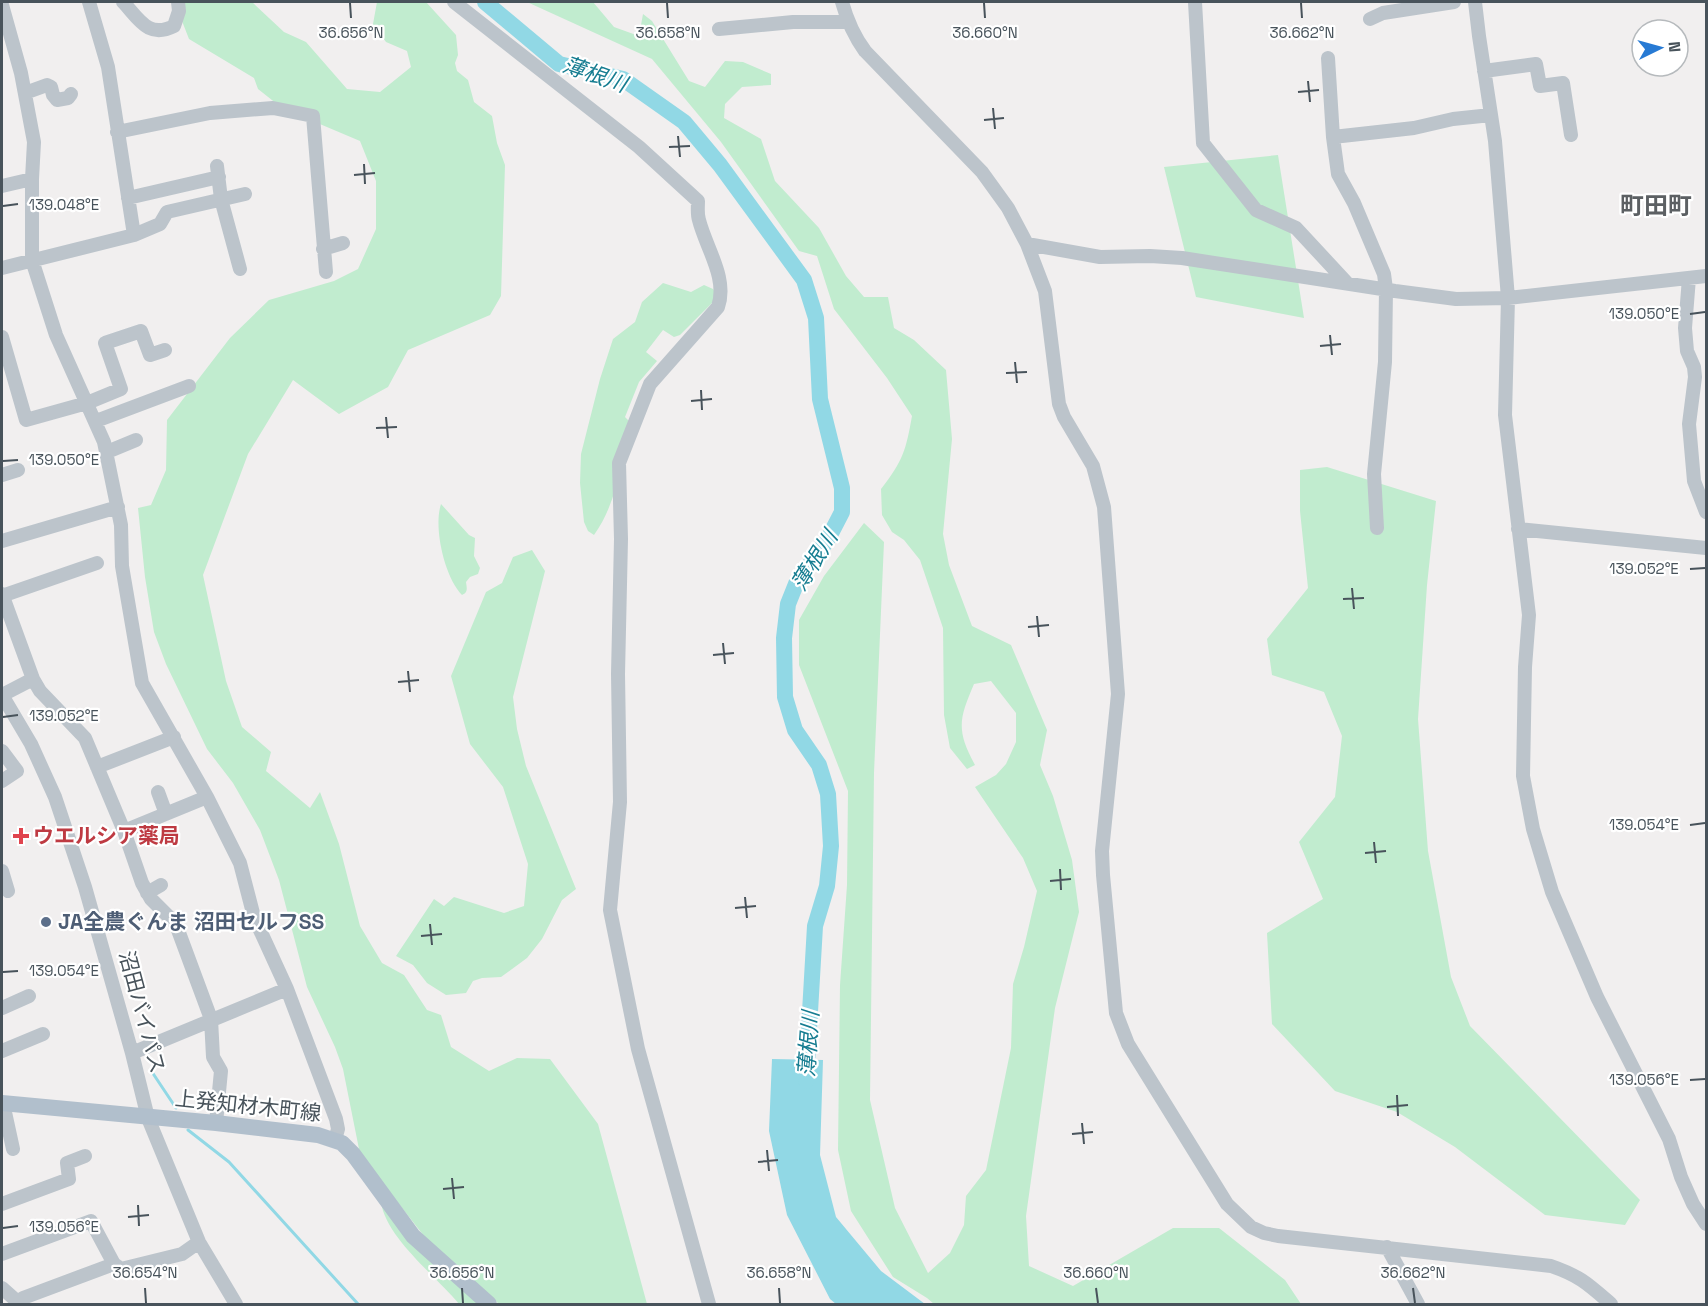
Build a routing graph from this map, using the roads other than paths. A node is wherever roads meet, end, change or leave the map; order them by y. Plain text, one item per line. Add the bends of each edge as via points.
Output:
1 (89, 2) edge
2 (123, 2) edge
3 (178, 2) edge
4 (454, 2) edge
5 (842, 2) edge
6 (1195, 2) edge
7 (1454, 2) edge
8 (1475, 2) edge
9 (2, 5) edge
10 (1370, 19) dead end
11 (848, 22) junction
12 (719, 28) dead end
13 (1328, 58) dead end
14 (1484, 71) junction
15 (25, 93) junction
16 (71, 94) dead end
17 (1491, 116) junction
18 (117, 132) junction
19 (1571, 135) dead end
20 (1333, 137) junction
21 (32, 179) junction
22 (2, 186) edge
23 (245, 194) dead end
24 (128, 198) junction
25 (221, 199) junction
26 (134, 235) junction
27 (343, 243) dead end
28 (1027, 244) junction
29 (323, 249) junction
30 (32, 261) junction
31 (2, 268) edge
32 (240, 269) dead end
33 (326, 272) dead end
34 (1707, 276) edge
35 (1689, 278) junction
36 (1347, 283) junction
37 (1386, 289) junction
38 (1508, 298) junction
39 (2, 337) edge
40 (165, 350) dead end
41 (189, 386) dead end
42 (87, 403) junction
43 (96, 421) junction
44 (136, 440) dead end
45 (107, 452) junction
46 (18, 470) dead end
47 (2, 475) edge
48 (118, 507) junction
49 (1707, 512) edge
50 (1377, 528) dead end
51 (1518, 529) junction
52 (2, 541) edge
53 (1707, 548) edge
54 (97, 563) dead end
55 (2, 595) edge
56 (33, 679) junction
57 (2, 695) edge
58 (174, 737) junction
59 (2, 751) edge
60 (97, 767) junction
61 (2, 781) edge
62 (158, 792) dead end
63 (207, 796) junction
64 (166, 813) junction
65 (124, 831) junction
66 (2, 871) edge
67 (161, 885) dead end
68 (8, 891) dead end
69 (147, 893) junction
70 (287, 989) junction
71 (29, 996) dead end
72 (2, 1008) edge
73 (211, 1019) junction
74 (43, 1034) dead end
75 (2, 1051) edge
76 (132, 1053) junction
77 (2, 1103) edge
78 (148, 1118) junction
79 (216, 1123) junction
80 (6, 1134) edge
81 (335, 1140) junction
82 (13, 1149) dead end
83 (85, 1156) dead end
84 (1700, 1203) edge
85 (2, 1204) edge
86 (1707, 1224) edge
87 (199, 1242) junction
88 (1387, 1247) junction
89 (2, 1254) edge
90 (114, 1264) junction
91 (2, 1288) edge
92 (20, 1304) edge
93 (236, 1305) edge
94 (489, 1305) edge
95 (709, 1305) edge
96 (1418, 1305) edge
97 (1611, 1305) edge

1 - 18 street via 108,67
2 - 3 street via 144,25 159,32 174,26
4 - 95 street via 639,147 698,201 698,219 722,296 718,307 650,384 619,463 620,802 610,910 638,1049
5 - 11 street
6 - 36 street via 1203,143 1256,210 1296,228
7 - 10 street via 1383,13
8 - 14 street
9 - 15 street
11 - 12 street
11 - 28 street via 865,51 982,172
13 - 20 street
14 - 17 street
14 - 19 street via 1536,64 1540,86 1563,83
15 - 16 street via 47,85 57,100 68,99
15 - 21 street via 34,142
17 - 20 street
17 - 38 street
18 - 24 street
18 - 29 street via 220,112 273,108 313,116
20 - 37 street via 1338,174 1384,274
21 - 22 street
21 - 30 street
23 - 25 street
24 - 25 street via 218,172
24 - 26 street
25 - 26 street via 166,212 160,224
25 - 32 street
26 - 30 street
27 - 29 street
28 - 36 street via 1100,257 1182,258
28 - 88 street via 1048,302 1059,404 1093,466 1104,507 1118,694 1102,851 1116,1013 1121,1029 1190,1146 1240,1218 1264,1233 1278,1236
29 - 33 street
30 - 31 street
30 - 42 street via 56,335
34 - 35 street
35 - 38 street
35 - 49 street via 1685,328 1695,377 1689,424 1694,481
36 - 37 street
37 - 38 street via 1456,299
37 - 50 street via 1385,362 1374,474
38 - 51 street via 1505,415
39 - 42 street via 26,420
40 - 42 street via 150,356 141,331 105,343 121,389
41 - 43 street
42 - 43 street
43 - 45 street
44 - 45 street
45 - 48 street
46 - 47 street
48 - 52 street
48 - 58 street via 123,566 142,683
51 - 53 street
51 - 84 street via 1529,615 1523,776 1533,829 1552,892 1597,997
54 - 55 street
55 - 56 street
56 - 57 street
56 - 60 street via 85,738
57 - 76 street, 沼田バイパス via 32,744 54,797 85,887
58 - 60 street
58 - 63 street
59 - 61 street via 17,771
60 - 65 street
62 - 64 street
63 - 64 street
63 - 70 street via 240,863 254,917
64 - 65 street
65 - 69 street
66 - 68 street
67 - 69 street
69 - 73 street via 174,922
70 - 73 street
70 - 81 street via 337,1124
71 - 72 street
73 - 76 street
73 - 79 street via 213,1057 221,1071
74 - 75 street
76 - 78 street, 沼田バイパス
77 - 78 main road, 上発知材木町線
77 - 80 street
78 - 79 main road, 上発知材木町線
78 - 87 street, 沼田バイパス
79 - 81 main road, 上発知材木町線
80 - 82 street
81 - 94 main road, 上発知材木町線 via 353,1154 413,1236
83 - 85 street via 67,1163 69,1179
84 - 86 street
87 - 90 street via 182,1254 126,1270
87 - 93 street, 沼田バイパス
88 - 96 street
88 - 97 street via 1551,1266 1588,1283
89 - 90 street via 91,1221
90 - 92 street via 23,1298
91 - 92 street

